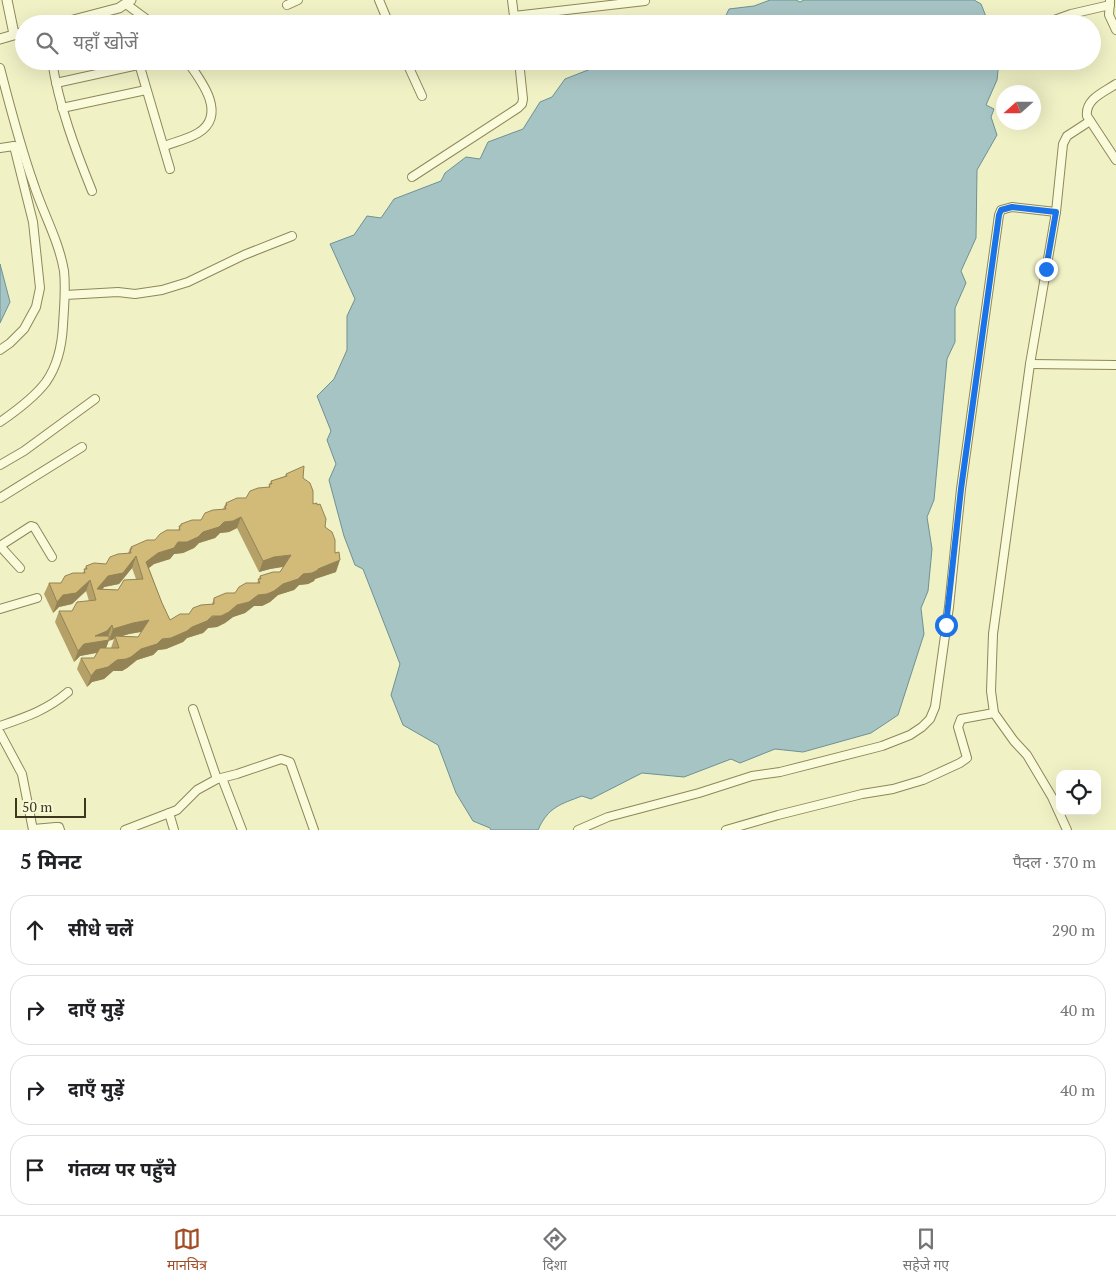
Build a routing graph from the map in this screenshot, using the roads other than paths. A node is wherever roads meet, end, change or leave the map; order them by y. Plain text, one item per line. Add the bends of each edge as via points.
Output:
1 (7, 0) edge
2 (298, 0) edge
3 (379, 0) edge
4 (512, 0) edge
5 (129, 2) edge
6 (645, 2) dead end
7 (1110, 3) edge
8 (286, 5) dead end
9 (92, 15) edge
10 (143, 15) edge
11 (385, 15) edge
12 (514, 15) edge
13 (551, 15) edge
14 (1068, 15) edge
15 (1116, 30) edge
16 (14, 34) joint
17 (0, 39) edge
18 (0, 68) edge
19 (54, 70) edge
20 (115, 70) edge
21 (141, 70) edge
22 (193, 70) edge
23 (410, 70) edge
24 (520, 70) edge
25 (56, 83) junction
26 (1116, 84) edge
27 (146, 90) junction
28 (422, 96) dead end
29 (62, 108) junction
30 (1090, 121) junction
31 (14, 146) junction
32 (164, 146) junction
33 (0, 148) edge
34 (22, 150) junction
35 (1116, 160) edge
36 (170, 169) dead end
37 (412, 177) dead end
38 (92, 191) dead end
39 (1056, 212) junction
40 (292, 236) dead end
41 (65, 295) junction
42 (0, 350) edge
43 (1030, 364) junction
44 (1116, 364) edge
45 (95, 399) dead end
46 (0, 422) edge
47 (82, 447) dead end
48 (0, 465) edge
49 (0, 498) edge
50 (0, 546) edge
51 (52, 558) dead end
52 (20, 568) dead end
53 (37, 598) dead end
54 (0, 609) edge
55 (68, 692) dead end
56 (193, 709) dead end
57 (994, 713) junction
58 (0, 726) edge
59 (0, 733) edge
60 (219, 778) junction
61 (168, 813) junction
62 (33, 829) edge
63 (60, 830) edge
64 (125, 830) edge
65 (174, 830) edge
66 (242, 830) edge
67 (314, 830) edge
68 (578, 830) edge
69 (726, 830) edge
70 (1067, 830) edge

1 - 16 street
2 - 8 street
3 - 11 street
4 - 12 street
5 - 9 street
5 - 10 street
6 - 13 street
7 - 14 street
7 - 15 street via 1109,15
16 - 17 street
18 - 34 street
19 - 25 street
20 - 25 street
21 - 27 street
22 - 32 street via 210,99 212,112 207,125 198,133
23 - 28 street
24 - 37 street via 524,99 518,108
25 - 29 street
26 - 30 street via 1090,101 1086,108
27 - 29 street
27 - 32 street
29 - 38 street
30 - 35 street
30 - 39 street via 1067,136 1062,144
31 - 33 street
31 - 34 street
31 - 42 street via 33,222 40,288 36,307 24,329
32 - 36 street
34 - 41 street via 56,242
39 - 43 street
39 - 68 street via 1012,207 1001,210 999,215 961,489 949,608 935,707 930,719 910,735 882,746 752,776 608,817
40 - 41 street via 188,282 162,290 135,294
41 - 46 street via 58,360 46,383
43 - 44 street
43 - 57 street via 993,634 991,692
45 - 48 street
47 - 49 street
50 - 51 street via 31,526
50 - 52 street
53 - 54 street
55 - 58 street via 53,704
56 - 60 street
57 - 69 street via 961,718 958,727 967,758 923,780
57 - 70 street via 1027,755
59 - 62 street via 22,774
60 - 61 street via 197,790 181,806
60 - 66 street
60 - 67 street via 281,759 290,762
61 - 64 street
61 - 65 street
62 - 63 street via 59,827

